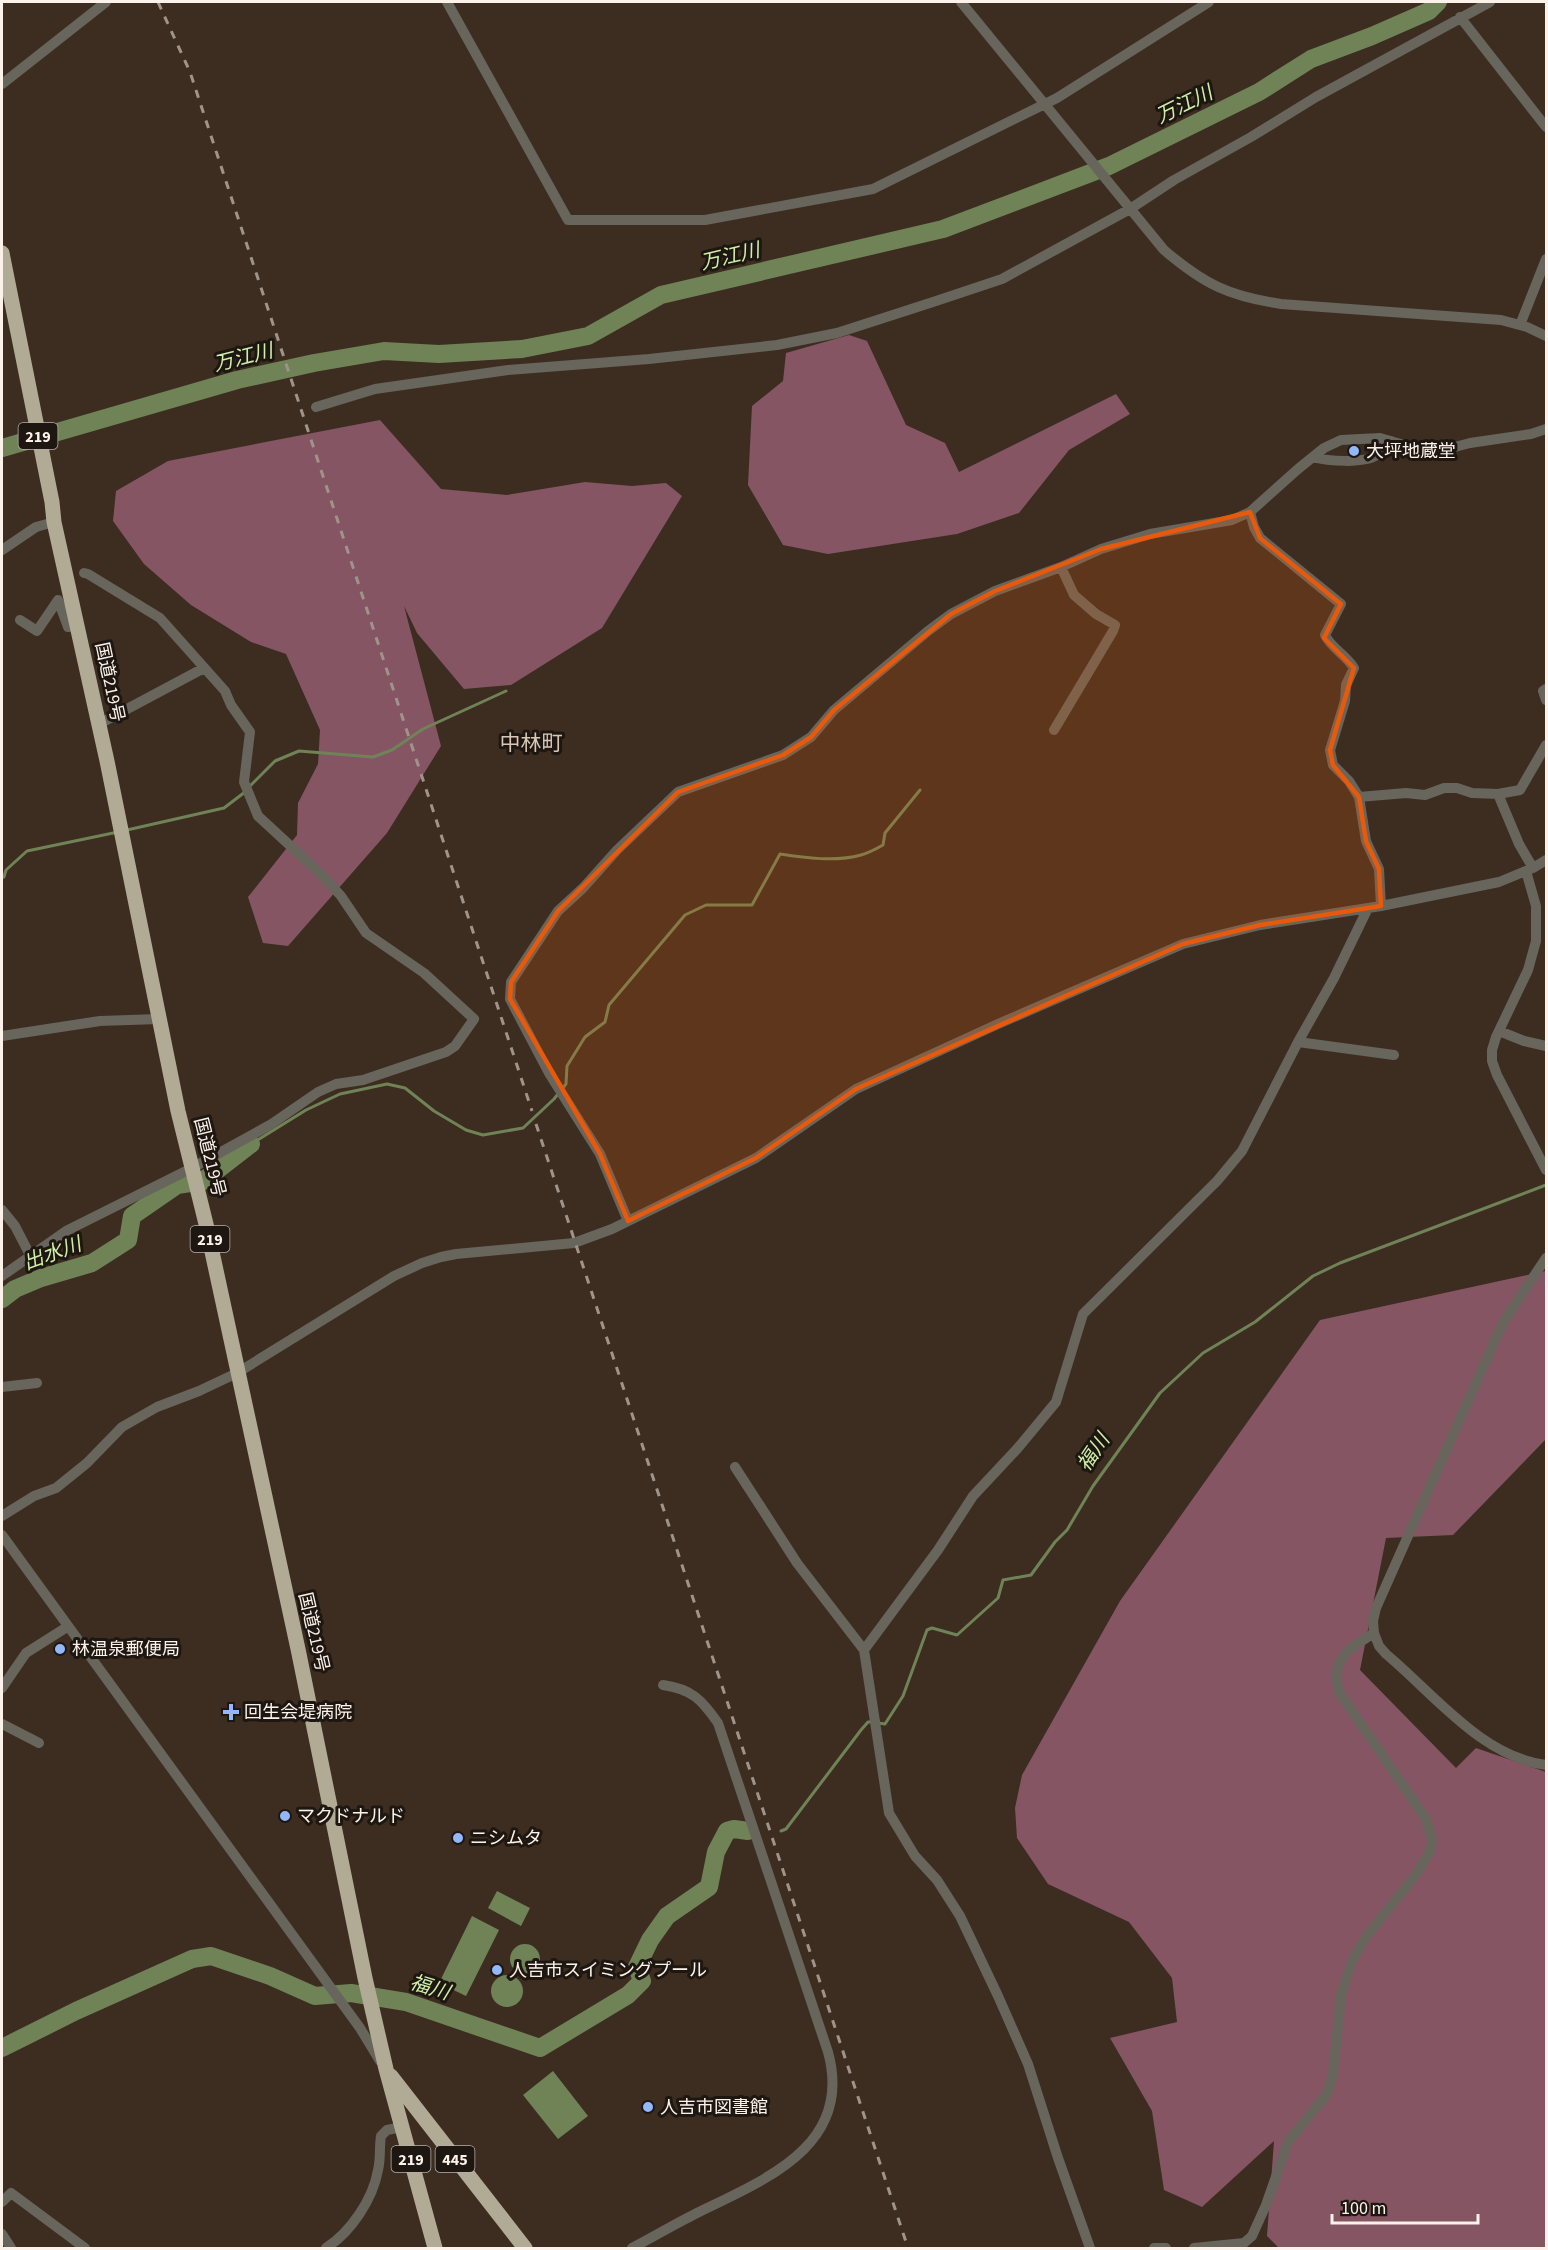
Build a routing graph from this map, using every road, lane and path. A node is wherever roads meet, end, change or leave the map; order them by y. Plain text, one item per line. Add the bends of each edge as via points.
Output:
1 (106, 2) edge
2 (447, 2) edge
3 (961, 2) edge
4 (1209, 2) edge
5 (1490, 2) edge
6 (1460, 17) junction
7 (2, 84) edge
8 (1047, 105) junction
9 (1546, 127) edge
10 (1128, 206) junction
11 (2, 253) edge
12 (1546, 259) edge
13 (1520, 325) junction
14 (1546, 336) edge
15 (316, 407) dead end
16 (1546, 429) edge
17 (1390, 441) junction
18 (1313, 457) junction
19 (1250, 512) junction
20 (54, 522) junction
21 (2, 550) edge
22 (1061, 567) junction
23 (84, 573) dead end
24 (20, 620) dead end
25 (78, 626) junction
26 (204, 668) junction
27 (1546, 688) edge
28 (1546, 700) edge
29 (99, 724) junction
30 (1054, 729) dead end
31 (1546, 745) edge
32 (1498, 794) junction
33 (1359, 796) junction
34 (1546, 860) edge
35 (1530, 870) junction
36 (1381, 906) junction
37 (1368, 908) junction
38 (159, 1019) junction
39 (1499, 1031) junction
40 (2, 1036) edge
41 (1298, 1042) junction
42 (1546, 1046) edge
43 (1394, 1055) dead end
44 (192, 1168) junction
45 (1546, 1170) edge
46 (2, 1210) edge
47 (628, 1221) junction
48 (32, 1257) junction
49 (1546, 1258) edge
50 (2, 1276) edge
51 (237, 1373) junction
52 (37, 1383) dead end
53 (2, 1388) edge
54 (735, 1467) dead end
55 (2, 1516) edge
56 (2, 1535) edge
57 (67, 1627) junction
58 (1374, 1633) junction
59 (864, 1650) junction
60 (663, 1685) dead end
61 (2, 1688) edge
62 (2, 1724) edge
63 (39, 1743) dead end
64 (1546, 1765) edge
65 (374, 2012) junction
66 (360, 2028) junction
67 (386, 2069) junction
68 (423, 2118) junction
69 (402, 2127) junction
70 (2, 2202) edge
71 (2, 2234) edge
72 (11, 2248) edge
73 (85, 2248) edge
74 (327, 2248) edge
75 (435, 2248) edge
76 (525, 2248) edge
77 (632, 2248) edge
78 (1090, 2248) edge
79 (1154, 2248) edge
80 (1166, 2248) edge
81 (1194, 2248) edge

1 - 7 street
2 - 8 street via 568,220 705,220 873,189
3 - 8 street
4 - 8 street
5 - 6 street
6 - 9 street
6 - 10 street
8 - 10 street
10 - 13 street via 1164,250 1188,271 1215,288 1249,299 1501,320
10 - 15 street via 1002,279 837,333 777,345 508,370 375,389
11 - 20 highway, 国道219号 / 219
12 - 13 street
13 - 14 street
16 - 17 street via 1432,453
17 - 18 street via 1341,440
17 - 18 street via 1376,456 1361,460
18 - 19 street
19 - 22 street via 1232,520 1150,534
19 - 33 street via 1265,543 1341,604 1325,635 1354,668 1330,750 1333,765
20 - 21 street via 36,527
20 - 25 highway, 国道219号 / 219
22 - 30 street via 1074,595 1115,625
22 - 47 street via 995,591 951,614 834,710 812,737 783,755 678,792 558,911 540,937 511,982 510,999 549,1073 600,1154
23 - 26 street via 160,618
24 - 25 street via 37,631 58,600 68,627
25 - 29 highway, 国道219号 / 219
26 - 29 street
26 - 44 street via 225,691 250,732 244,782 258,816 323,876 366,933 424,973 474,1019 446,1052 318,1092 270,1125
27 - 28 street
29 - 38 highway, 国道219号 / 219
31 - 32 street via 1521,790
32 - 33 street via 1444,788 1425,795
32 - 35 street
33 - 36 street via 1366,841 1379,869
34 - 35 street
35 - 36 street via 1499,882
35 - 39 street via 1536,941 1528,970
36 - 37 street
37 - 41 street
37 - 47 street via 1260,925 1184,944 856,1089 756,1158
38 - 40 street via 80,1023
38 - 44 highway, 国道219号 / 219
39 - 42 street
39 - 45 street via 1492,1050 1494,1068
41 - 43 street
41 - 59 street via 1242,1150 1217,1181 1083,1314 1056,1402 973,1496
44 - 48 street via 66,1231
44 - 51 highway, 国道219号 / 219
46 - 48 street
47 - 51 street via 574,1243 456,1254 422,1263 394,1276
48 - 50 street
49 - 58 street via 1496,1338 1392,1568 1376,1608
51 - 55 street via 157,1407 122,1427 56,1488 34,1496
51 - 65 highway, 国道219号 / 219
52 - 53 street
54 - 59 street via 797,1563
56 - 57 street
57 - 61 street via 26,1653
57 - 66 street
58 - 64 street via 1386,1654 1475,1735 1500,1751
58 - 81 street via 1343,1654 1336,1668 1339,1692 1426,1819 1431,1849 1353,1959 1341,1995 1333,2074 1327,2094 1288,2142 1252,2236 1244,2243
59 - 78 street via 889,1813 960,1916 998,1996 1028,2064
60 - 77 street via 692,1694 718,1723 828,2052 832,2097 814,2139 792,2161
62 - 63 street
65 - 66 street via 375,2019
65 - 67 highway, 国道219号 / 219
66 - 67 street
67 - 68 highway, 445
67 - 69 highway, 219
68 - 69 highway
68 - 76 highway, 445
69 - 74 street via 387,2130 381,2136 375,2186 349,2227
69 - 75 highway, 219
70 - 73 street via 11,2193
71 - 72 street
79 - 80 street

